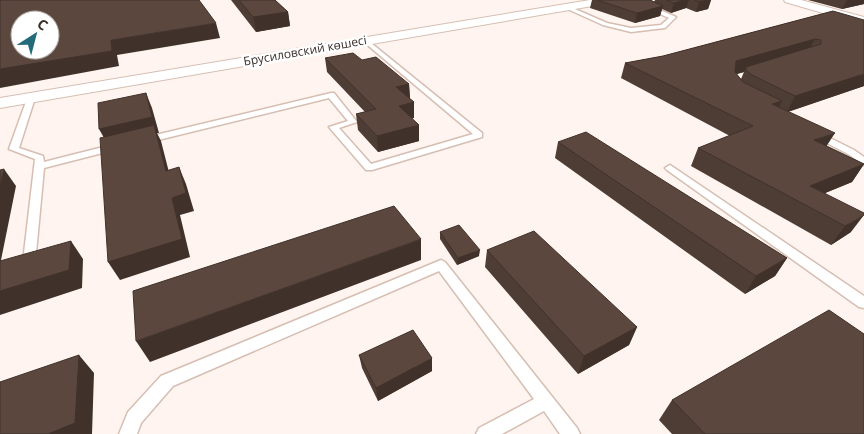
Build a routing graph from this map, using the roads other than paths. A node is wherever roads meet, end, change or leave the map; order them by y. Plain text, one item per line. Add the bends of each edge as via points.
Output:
1 (610, 0) edge
2 (660, 0) edge
3 (789, 0) edge
4 (566, 7) junction
5 (864, 21) edge
6 (366, 41) junction
7 (31, 98) junction
8 (0, 103) edge
9 (809, 130) edge
10 (137, 142) edge
11 (127, 144) edge
12 (864, 162) edge
13 (40, 166) junction
14 (670, 168) dead end
15 (30, 253) edge
16 (864, 304) edge
17 (546, 401) junction
18 (128, 434) edge
19 (485, 434) edge
20 (571, 434) edge

1 - 4 street, Брусиловский көшесі
2 - 4 lane via 645,6 673,17 663,27 652,29 631,30 605,24
3 - 5 street
4 - 6 street, Брусиловский көшесі
6 - 7 street, Брусиловский көшесі
6 - 10 lane via 478,135 369,168 334,127 354,122 331,95
7 - 8 street, Брусиловский көшесі
7 - 13 lane via 14,149 40,158
9 - 12 lane
11 - 13 lane
13 - 15 lane
14 - 16 lane
17 - 18 lane via 441,265 167,380 134,418
17 - 19 lane
17 - 20 lane

